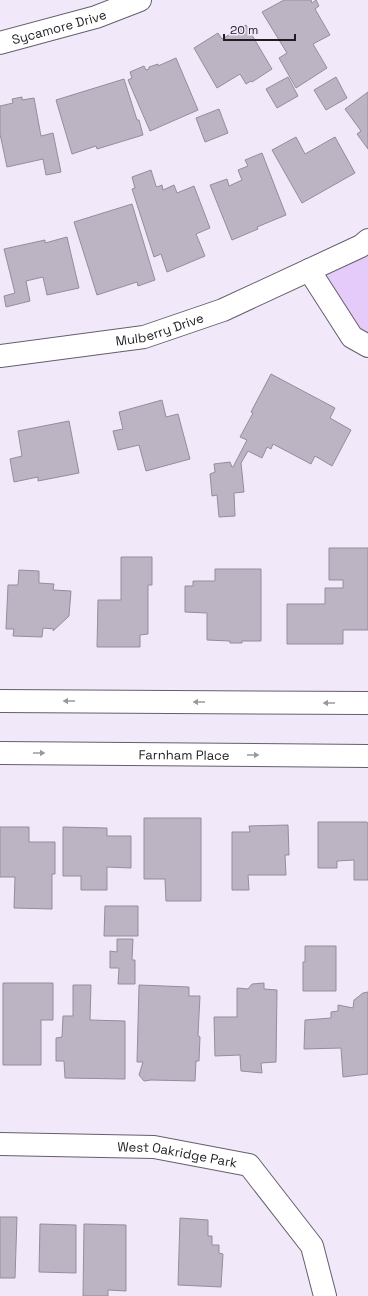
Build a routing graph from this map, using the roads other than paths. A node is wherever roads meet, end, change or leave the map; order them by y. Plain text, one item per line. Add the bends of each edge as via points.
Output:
1 (140, 0) edge
2 (0, 43) edge
3 (368, 240) edge
4 (309, 270) junction
5 (368, 346) edge
6 (0, 356) edge
7 (0, 701) edge
8 (368, 703) edge
9 (0, 753) edge
10 (368, 756) edge
11 (0, 1144) edge
12 (325, 1296) edge

1 - 2 street, Sycamore Drive via 96,17
3 - 4 street, Mulberry Drive via 361,246
4 - 5 street via 352,337
4 - 6 street, Mulberry Drive via 223,310 144,337
8 -> 7 street
9 -> 10 street, Farnham Place
11 - 12 street, West Oakridge Park via 154,1147 249,1165 312,1246

